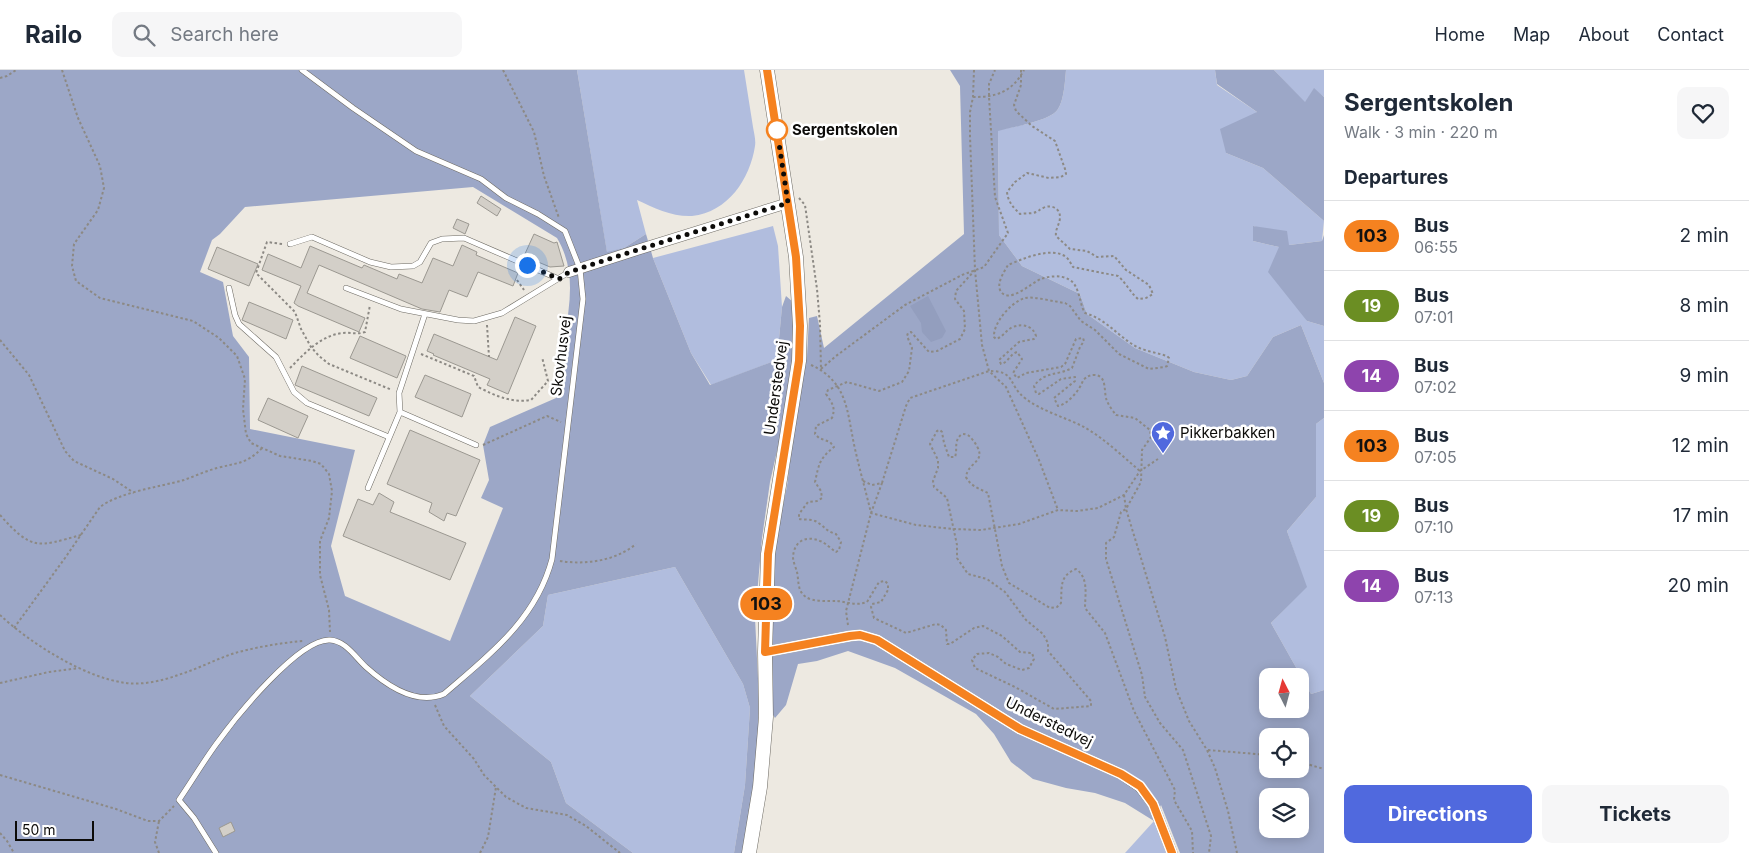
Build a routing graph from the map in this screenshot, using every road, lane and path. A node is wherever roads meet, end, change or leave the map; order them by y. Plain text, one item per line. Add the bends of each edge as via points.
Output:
1 (16, 70) edge
2 (62, 70) edge
3 (302, 70) edge
4 (503, 70) edge
5 (767, 70) edge
6 (974, 70) edge
7 (995, 70) edge
8 (1023, 70) edge
9 (1021, 76) junction
10 (0, 78) edge
11 (973, 97) junction
12 (989, 97) junction
13 (787, 197) junction
14 (565, 231) junction
15 (290, 244) joint
16 (580, 269) junction
17 (975, 270) junction
18 (569, 272) joint
19 (559, 279) junction
20 (517, 280) dead end
21 (229, 288) dead end
22 (346, 288) dead end
23 (529, 296) junction
24 (370, 298) junction
25 (425, 314) junction
26 (487, 318) junction
27 (0, 340) edge
28 (312, 347) junction
29 (413, 350) junction
30 (542, 357) dead end
31 (489, 358) dead end
32 (799, 361) junction
33 (821, 369) junction
34 (989, 371) junction
35 (284, 373) junction
36 (837, 384) junction
37 (399, 393) junction
38 (400, 412) junction
39 (568, 424) junction
40 (389, 436) junction
41 (476, 445) dead end
42 (483, 446) dead end
43 (262, 448) junction
44 (1158, 459) dead end
45 (1140, 472) junction
46 (863, 481) junction
47 (882, 483) junction
48 (368, 488) dead end
49 (134, 493) junction
50 (1124, 495) junction
51 (1126, 509) junction
52 (1058, 510) junction
53 (871, 513) junction
54 (0, 515) edge
55 (996, 528) junction
56 (953, 529) junction
57 (81, 535) junction
58 (636, 544) dead end
59 (552, 559) junction
60 (849, 602) junction
61 (0, 615) edge
62 (14, 628) junction
63 (850, 636) junction
64 (329, 640) junction
65 (318, 641) junction
66 (765, 652) junction
67 (78, 668) junction
68 (0, 683) edge
69 (434, 698) junction
70 (1208, 750) junction
71 (1259, 754) edge
72 (1309, 765) edge
73 (1324, 769) edge
74 (0, 775) edge
75 (496, 787) junction
76 (179, 800) junction
77 (159, 821) junction
78 (0, 834) edge
79 (14, 853) edge
80 (159, 853) edge
81 (216, 853) edge
82 (480, 853) edge
83 (620, 853) edge
84 (749, 853) edge
85 (1172, 853) edge
86 (1193, 853) edge
87 (1209, 853) edge
88 (1237, 853) edge

1 - 10 path
2 - 43 path via 78,118 100,166 104,188 98,210 74,244 72,266 76,281 100,298 193,321 219,338 237,356 245,379 242,409 246,434 251,444
3 - 14 lane via 416,151 482,179 506,198
4 - 14 path via 534,132 544,176
5 - 13 street, Understedvej
6 - 11 path
7 - 12 path via 989,84
8 - 9 path
9 - 12 path via 1006,92
9 - 45 path via 1014,105 1016,111 1055,141 1066,174 1061,178 1049,178 1027,173 1007,192 1011,205 1020,214 1035,213 1052,206 1057,209 1060,222 1056,236 1070,249 1097,256 1114,256 1126,270 1149,285 1153,294 1138,299 1118,276 1073,267 1066,257 1055,253 1032,256 1008,265 999,283 1000,290 1009,296 1040,279 1068,278 1076,287 1085,313 1107,323 1114,332 1138,347 1169,358 1167,366 1149,369 1119,354 1081,321 1066,303 1026,298 1000,318 994,337 996,340 1002,338 1013,327 1021,326 1033,329 1036,336 1018,342 999,360 1004,364 1014,353 1021,355 1014,373 1020,378 1026,372 1061,367 1076,339 1083,338 1072,368 1039,379 1034,386 1036,393 1044,392 1061,379 1075,377 1075,381 1054,398 1058,406 1062,406 1081,387 1086,377 1101,376 1106,400 1116,415 1135,418 1150,430 1152,437 1142,450
11 - 12 path
11 - 17 path via 970,112
12 - 17 path via 995,197 1008,233 984,267
13 - 16 street
13 - 32 street, Understedvej via 799,294
13 - 33 path via 802,199 805,205 817,289
14 - 16 lane, Skovhusvej
15 - 19 lane via 312,237 391,267 414,266 431,243 464,238
15 - 28 path via 267,242 256,273 295,312
16 - 18 street
16 - 39 lane, Skovhusvej via 583,299
17 - 33 path via 905,305
17 - 34 path via 982,345
17 - 36 path via 956,291 955,299 964,311 965,329 960,339 929,352 911,332 908,333 912,348 909,371 902,382 879,391 847,382
18 - 19 lane
19 - 23 lane
20 - 23 path
21 - 35 lane via 239,324 276,356
22 - 24 lane
23 - 26 lane via 502,313
24 - 25 lane
24 - 28 path via 365,332 343,332
25 - 26 lane via 458,320
25 - 29 lane
26 - 31 path
27 - 49 path via 29,375 65,451 74,461 113,478
28 - 35 path
28 - 37 path via 330,364
29 - 30 path via 474,376 478,387 519,402 531,400 548,381
29 - 37 lane
32 - 33 path
32 - 66 street, Understedvej via 768,554
33 - 36 path
34 - 45 path via 1007,374 1018,393 1028,401 1084,427
34 - 47 path via 910,398
34 - 52 path via 1006,387
35 - 40 lane via 294,392 307,403
36 - 46 path via 850,418
36 - 60 path via 826,394 835,410 832,418 816,426 815,434 834,447 819,461 815,482 822,498 808,502 799,514 799,520 814,520 836,534 841,542 839,550 836,552 821,541 802,539 793,558 799,586 808,599
37 - 38 lane
38 - 40 lane
38 - 41 lane
39 - 42 path via 547,416
39 - 59 lane, Skovhusvej
40 - 48 lane
43 - 49 path via 242,463
43 - 64 path via 280,456 322,464 329,474 332,491 329,518 320,541 320,576 329,610
44 - 45 path
45 - 50 path
45 - 51 path via 1141,482
46 - 47 path via 872,485
46 - 53 path
47 - 53 path
49 - 57 path via 100,507
50 - 51 path
50 - 52 path via 1098,508 1078,512
51 - 70 path via 1165,637 1176,689 1188,722
51 - 87 path via 1121,512 1114,537 1106,543 1106,559 1142,675 1145,697 1160,723 1183,750 1211,836
52 - 55 path via 1020,524
53 - 56 path via 916,525
53 - 60 path
54 - 57 path via 24,539 38,544
55 - 56 path
55 - 56 path via 988,493 966,477 968,469 975,465 980,455 979,448 969,436 962,434 956,442 956,456 952,458 940,430 930,444 938,460 933,481 934,487 947,498
55 - 86 path via 1002,566 1009,583 1050,608 1061,603 1062,580 1068,572 1076,568 1081,572 1085,581 1085,608 1105,633 1134,711 1175,790 1174,800 1192,831
56 - 60 path via 957,558 968,574 987,579 1005,592 1026,620 1043,634 1048,652 1091,701 1091,706 1054,709 975,668 972,660 977,654 989,653 1022,670 1029,668 1034,659 1032,653 1020,652 1002,636 983,626 947,644 946,630 941,625 906,633 874,618 871,607 881,602 888,590 885,581 879,582 867,602 859,605
57 - 62 path
58 - 59 path via 627,551 591,562
59 - 69 lane, Skovhusvej via 547,580 532,606 498,648 444,694
60 - 63 path via 846,618
61 - 62 path
62 - 67 path
63 - 66 street, Understedvej
63 - 85 street, Understedvej via 877,640 1020,729 1140,786 1153,804
64 - 65 lane
64 - 69 lane via 345,645 389,686 421,698
65 - 67 path via 272,644 151,682 126,683
65 - 76 lane via 300,652 258,693 217,743
66 - 84 street, Understedvej via 766,717 760,786
67 - 68 path
69 - 75 path via 444,726
70 - 71 path
70 - 88 path via 1228,811
72 - 73 path
74 - 77 path via 148,821
75 - 82 path via 488,837
75 - 83 path via 526,808 567,815
76 - 77 path
76 - 81 lane
77 - 80 path via 155,842
78 - 79 path

